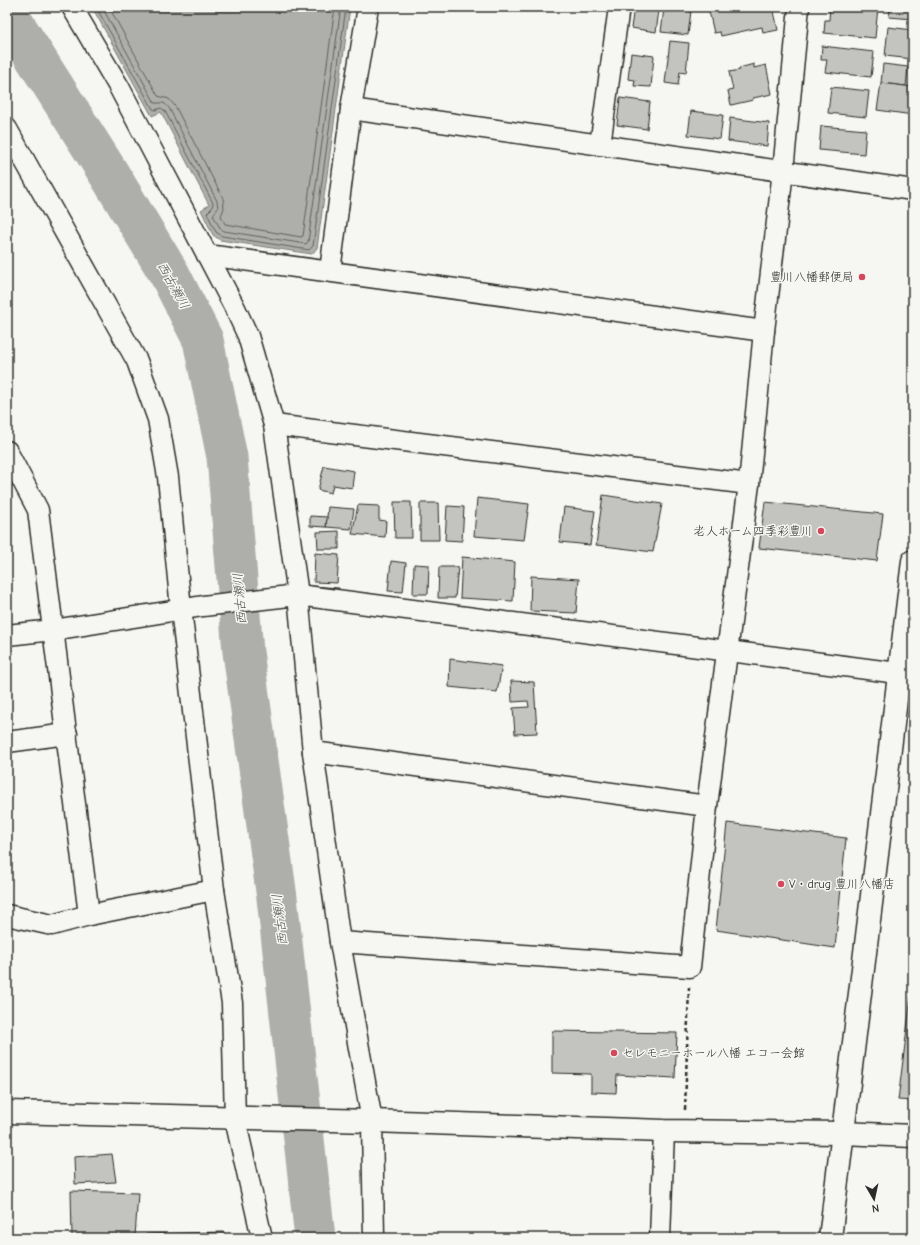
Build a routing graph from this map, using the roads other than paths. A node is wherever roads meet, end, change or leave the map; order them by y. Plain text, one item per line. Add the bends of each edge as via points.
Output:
1 (72, 7) edge
2 (368, 7) edge
3 (619, 7) edge
4 (799, 7) edge
5 (352, 109) junction
6 (7, 129) edge
7 (600, 145) junction
8 (12, 150) edge
9 (783, 171) junction
10 (913, 190) edge
11 (207, 254) junction
12 (330, 271) junction
13 (764, 331) junction
14 (274, 425) junction
15 (7, 450) edge
16 (749, 484) junction
17 (913, 561) edge
18 (298, 595) junction
19 (181, 609) junction
20 (53, 630) junction
21 (7, 635) edge
22 (728, 651) junction
23 (906, 674) edge
24 (67, 734) junction
25 (7, 742) edge
26 (313, 752) junction
27 (707, 806) junction
28 (214, 890) junction
29 (7, 915) edge
30 (89, 915) junction
31 (340, 942) junction
32 (7, 1112) edge
33 (235, 1118) junction
34 (372, 1122) junction
35 (674, 1131) junction
36 (842, 1133) junction
37 (913, 1136) edge
38 (262, 1238) edge
39 (374, 1238) edge
40 (660, 1238) edge
41 (830, 1238) edge

1 - 11 street via 119,88
2 - 5 street
3 - 7 street
4 - 9 street
5 - 7 street
5 - 12 street
6 - 8 street
7 - 9 street
8 - 19 street via 137,361 158,419 168,477
9 - 10 street
9 - 13 street
11 - 12 street
11 - 14 street via 248,336
12 - 13 street
13 - 16 street
14 - 16 street
14 - 18 street
15 - 20 street via 38,510
16 - 22 street
17 - 23 street
18 - 19 street
18 - 22 street
18 - 26 street
19 - 20 street
19 - 28 street
20 - 21 street
20 - 24 street
22 - 23 street
22 - 27 street
23 - 36 street
24 - 25 street
24 - 30 street
26 - 27 street
26 - 31 street
27 - 31 street via 690,967
28 - 30 street
28 - 33 street via 232,1003
29 - 30 street via 52,925
31 - 34 street
32 - 33 street
33 - 34 street
33 - 38 street
34 - 35 street
34 - 39 street
35 - 36 street
35 - 40 street
36 - 37 street
36 - 41 street

